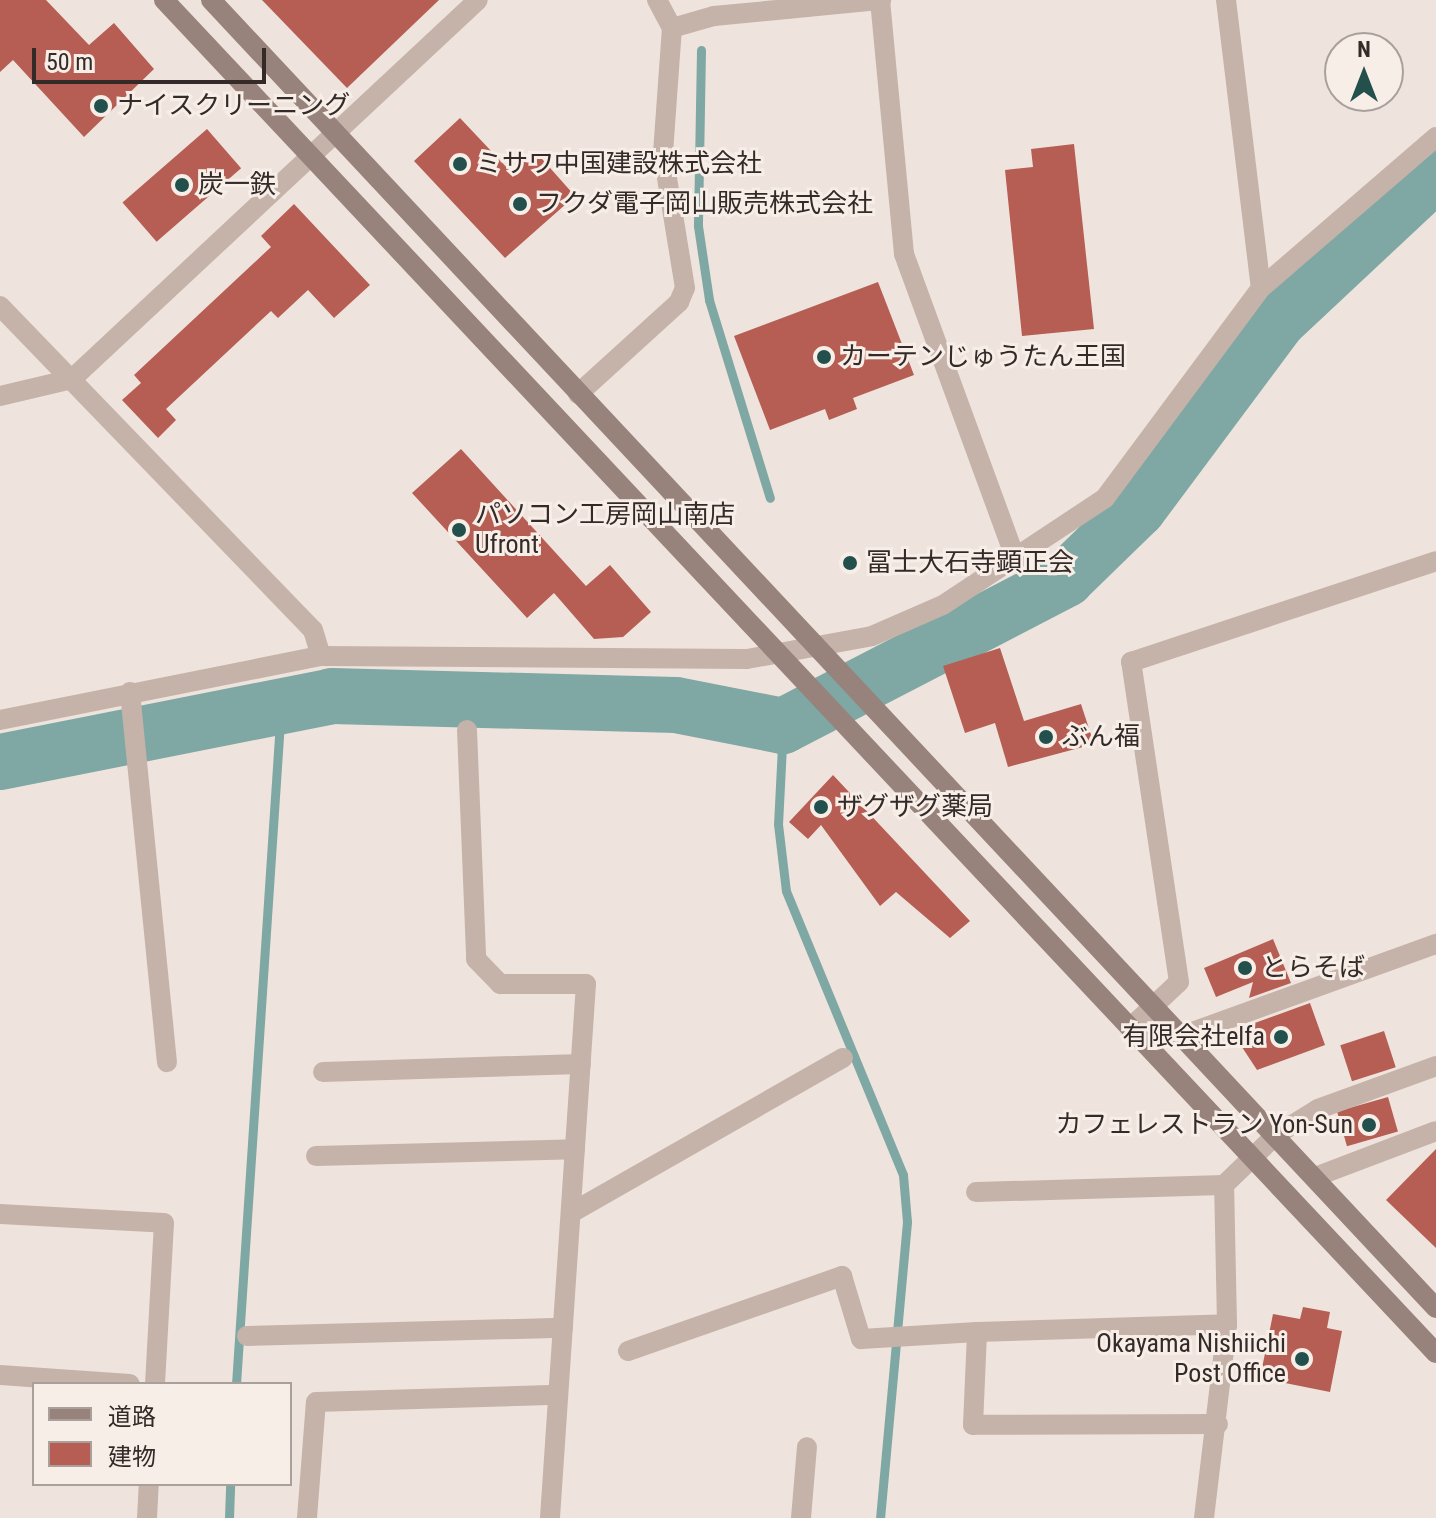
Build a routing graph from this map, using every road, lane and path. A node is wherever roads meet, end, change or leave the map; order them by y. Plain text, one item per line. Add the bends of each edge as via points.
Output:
1 (164, 0) edge
2 (211, 0) edge
3 (478, 0) edge
4 (657, 0) edge
5 (880, 0) edge
6 (1226, 0) edge
7 (714, 8) edge
8 (672, 28) junction
9 (337, 133) junction
10 (1436, 137) edge
11 (311, 156) junction
12 (1261, 288) junction
13 (0, 306) edge
14 (72, 379) junction
15 (578, 394) junction
16 (0, 396) edge
17 (1016, 560) junction
18 (1436, 561) edge
19 (818, 646) junction
20 (777, 654) junction
21 (321, 656) junction
22 (131, 701) junction
23 (0, 720) edge
24 (467, 730) dead end
25 (1436, 944) edge
26 (1156, 1005) junction
27 (1130, 1028) junction
28 (1184, 1035) junction
29 (843, 1058) dead end
30 (167, 1062) dead end
31 (581, 1064) junction
32 (1436, 1066) edge
33 (323, 1072) dead end
34 (1436, 1131) edge
35 (1276, 1135) junction
36 (575, 1149) junction
37 (316, 1156) dead end
38 (1252, 1158) junction
39 (1315, 1177) junction
40 (1224, 1185) junction
41 (976, 1192) dead end
42 (571, 1213) junction
43 (0, 1214) edge
44 (1436, 1308) edge
45 (1227, 1324) junction
46 (563, 1328) junction
47 (977, 1332) junction
48 (247, 1336) dead end
49 (628, 1351) dead end
50 (1436, 1353) edge
51 (0, 1375) edge
52 (101, 1382) edge
53 (155, 1382) edge
54 (558, 1395) junction
55 (1218, 1424) junction
56 (807, 1447) dead end
57 (149, 1486) edge
58 (147, 1518) edge
59 (307, 1518) edge
60 (550, 1518) edge
61 (801, 1518) edge
62 (1204, 1518) edge

1 - 11 street
2 - 9 street
3 - 9 street
4 - 8 street
5 - 7 street
5 - 17 street via 904,254
6 - 12 street
7 - 8 street
8 - 15 street via 663,153 685,288 679,302
9 - 11 street
9 - 15 street
10 - 12 street
11 - 14 street
11 - 20 street
12 - 17 street via 1105,498
13 - 14 street
14 - 16 street
14 - 21 street via 313,630
15 - 19 street
17 - 19 street via 943,605 872,636
18 - 26 street via 1131,662 1179,982
19 - 20 street
19 - 26 street
20 - 21 street
20 - 27 street
21 - 22 street
22 - 23 street
22 - 30 street
24 - 31 street via 476,959 500,984 586,984
25 - 28 street
26 - 27 street
26 - 28 street
27 - 38 street
28 - 35 street
29 - 42 street
31 - 33 street
31 - 36 street
32 - 35 street via 1318,1109
34 - 39 street
35 - 38 street
35 - 39 street
36 - 37 street
36 - 42 street
38 - 40 street
38 - 50 street
39 - 44 street
40 - 41 street
40 - 45 street
42 - 46 street
43 - 53 street via 164,1223
45 - 47 street
45 - 55 street
46 - 48 street
46 - 54 street
47 - 49 street via 861,1339 842,1276
47 - 55 street via 973,1425
51 - 52 street
54 - 59 street via 316,1402
54 - 60 street
55 - 62 street
56 - 61 street
57 - 58 street

